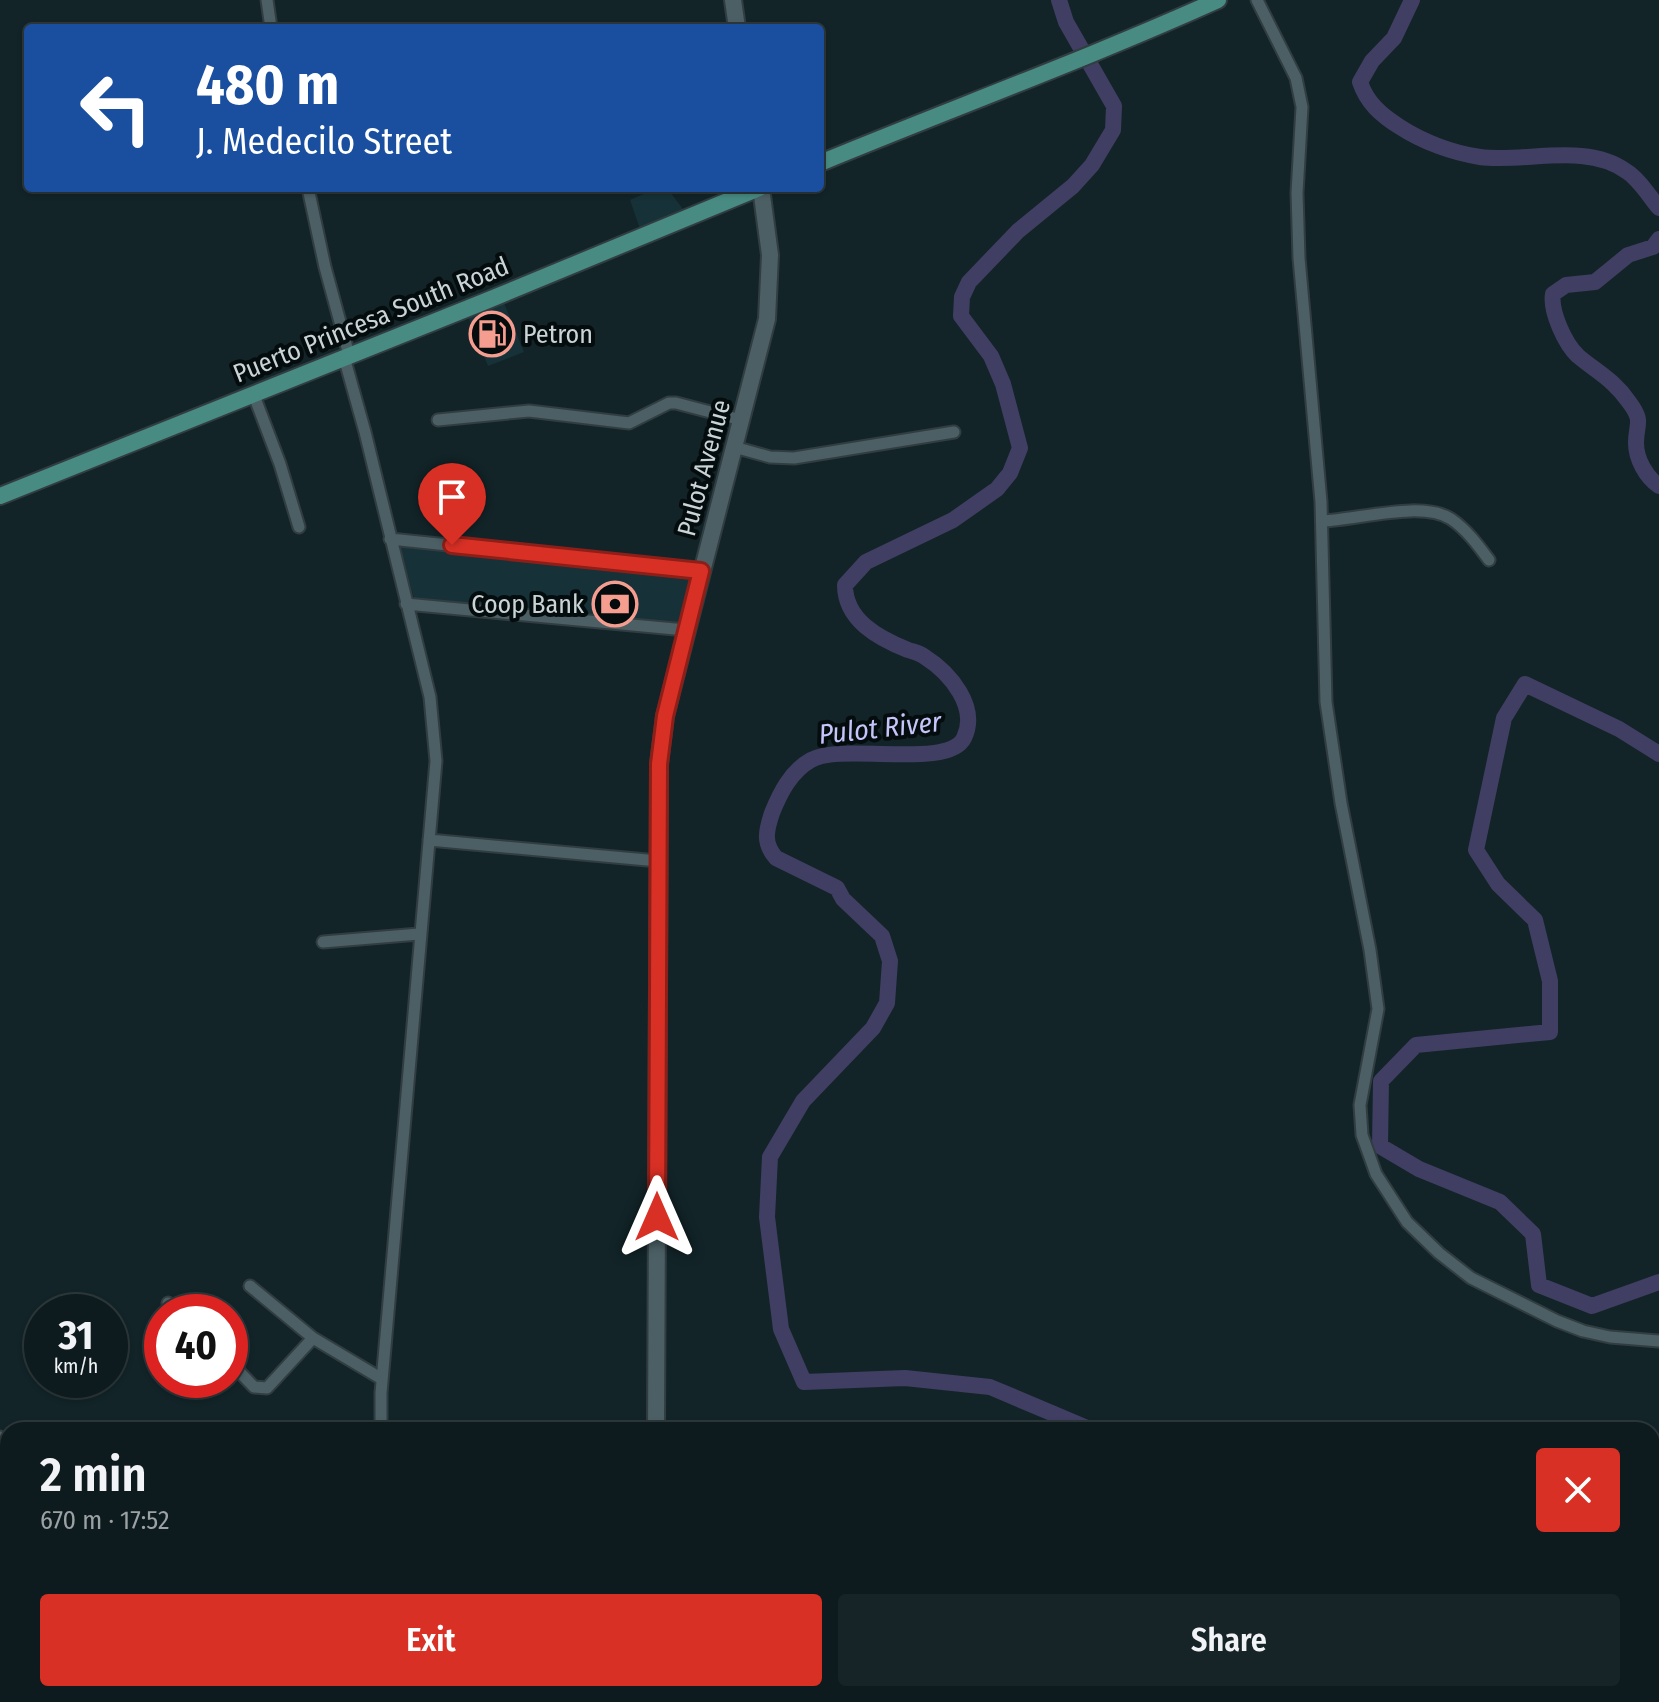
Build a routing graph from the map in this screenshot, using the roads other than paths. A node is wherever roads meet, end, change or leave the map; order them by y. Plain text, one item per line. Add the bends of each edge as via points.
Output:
1 (267, 0) edge
2 (733, 0) edge
3 (1218, 0) edge
4 (1257, 0) edge
5 (270, 24) edge
6 (736, 24) edge
7 (824, 161) edge
8 (309, 192) edge
9 (750, 192) edge
10 (761, 192) edge
11 (347, 356) junction
12 (253, 393) junction
13 (438, 420) dead end
14 (741, 420) junction
15 (954, 432) dead end
16 (734, 447) junction
17 (0, 496) edge
18 (1322, 521) junction
19 (299, 527) dead end
20 (390, 539) junction
21 (1489, 560) dead end
22 (701, 571) junction
23 (406, 604) junction
24 (686, 630) junction
25 (429, 840) junction
26 (658, 861) junction
27 (419, 934) junction
28 (323, 942) dead end
29 (250, 1286) dead end
30 (313, 1338) junction
31 (1659, 1341) edge
32 (382, 1379) junction
33 (248, 1381) edge
34 (381, 1422) edge
35 (656, 1422) edge

1 - 5 street
2 - 6 street
3 - 7 main road via 1109,49
4 - 18 street via 1296,78 1302,107 1299,258
8 - 11 street
9 - 11 main road, Puerto Princesa South Road
10 - 14 street, Pulot Avenue via 770,255 769,300
11 - 12 main road, Puerto Princesa South Road
11 - 20 street
12 - 17 main road, Puerto Princesa South Road
12 - 19 street
13 - 14 street via 529,411 629,423 676,403
14 - 16 street, Pulot Avenue
15 - 16 street via 794,458
16 - 22 street, Pulot Avenue
18 - 21 street via 1424,509 1450,519
18 - 31 street via 1328,717 1378,1009 1360,1105 1362,1135 1376,1174 1407,1222 1471,1278 1583,1331
20 - 22 street
20 - 23 street
22 - 24 street, Pulot Avenue
23 - 24 street
23 - 25 street via 435,732
24 - 26 street, Pulot Avenue via 661,743
25 - 26 street
25 - 27 street
26 - 35 street, Pulot Avenue
27 - 28 street
27 - 32 street
29 - 30 street
30 - 32 street
30 - 33 street via 267,1388
32 - 34 street

